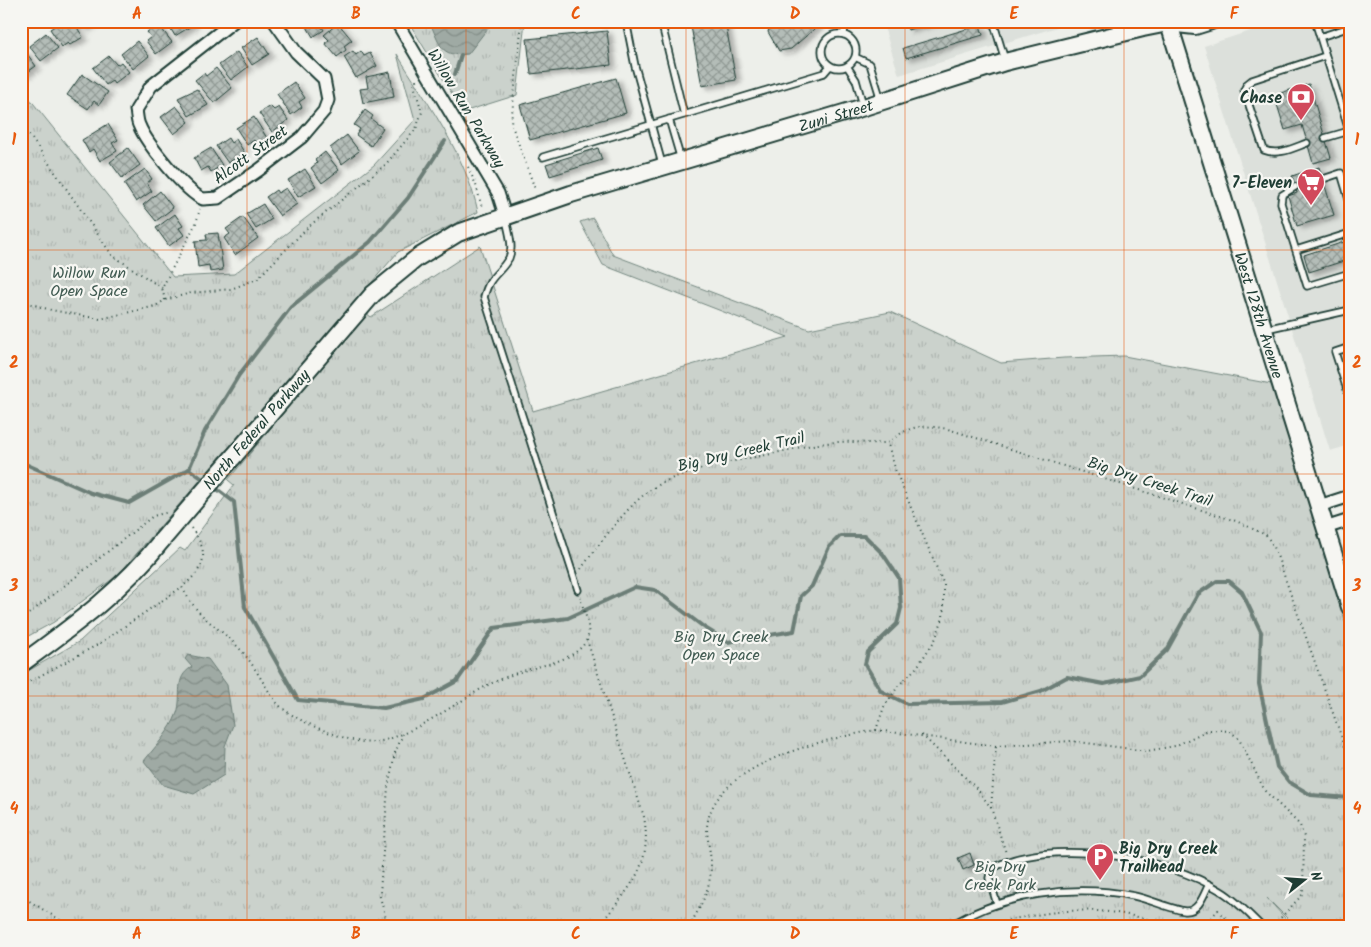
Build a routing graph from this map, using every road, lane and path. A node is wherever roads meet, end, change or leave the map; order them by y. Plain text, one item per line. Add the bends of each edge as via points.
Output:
1 (234, 21) edge
2 (274, 21) edge
3 (396, 21) edge
4 (522, 21) edge
5 (626, 21) edge
6 (661, 21) edge
7 (845, 21) edge
8 (993, 21) edge
9 (1211, 21) edge
10 (1315, 21) edge
11 (1168, 22) edge
12 (1350, 27) edge
13 (844, 35) junction
14 (1320, 37) junction
15 (855, 56) junction
16 (1325, 56) junction
17 (1006, 62) junction
18 (830, 66) junction
19 (847, 66) junction
20 (421, 88) dead end
21 (881, 100) junction
22 (864, 107) junction
23 (684, 115) junction
24 (669, 119) junction
25 (651, 124) junction
26 (21, 129) edge
27 (1349, 132) edge
28 (1325, 138) dead end
29 (1307, 143) dead end
30 (543, 157) dead end
31 (681, 160) junction
32 (465, 161) dead end
33 (662, 166) junction
34 (1322, 178) dead end
35 (1295, 187) dead end
36 (535, 189) dead end
37 (203, 199) junction
38 (1350, 203) edge
39 (482, 208) dead end
40 (505, 215) junction
41 (1350, 233) edge
42 (1296, 250) junction
43 (1350, 273) edge
44 (162, 288) junction
45 (165, 300) junction
46 (21, 301) edge
47 (1350, 310) edge
48 (1264, 329) junction
49 (1350, 347) edge
50 (1350, 399) edge
51 (887, 444) junction
52 (1350, 496) edge
53 (1319, 506) junction
54 (175, 517) dead end
55 (1350, 520) edge
56 (191, 528) dead end
57 (1325, 528) junction
58 (182, 587) junction
59 (578, 590) junction
60 (1350, 607) edge
61 (21, 620) edge
62 (587, 640) junction
63 (21, 664) edge
64 (21, 686) edge
65 (876, 730) junction
66 (403, 733) junction
67 (922, 735) junction
68 (996, 746) junction
69 (1350, 761) edge
70 (991, 808) junction
71 (1008, 862) junction
72 (1209, 884) junction
73 (21, 896) edge
74 (997, 904) junction
75 (70, 926) edge
76 (388, 926) edge
77 (599, 926) edge
78 (689, 926) edge
79 (950, 926) edge
80 (994, 926) edge
81 (1170, 926) edge
82 (1199, 926) edge
83 (1234, 926) edge
84 (1261, 926) edge
85 (1273, 926) edge

1 - 37 street, Alcott Street via 151,86 136,110 139,125 148,140 179,180
2 - 37 street, Alcott Street via 296,52 324,79 328,100 324,111 302,137 260,170 218,198
3 - 40 street, Willow Run Parkway via 498,193
4 - 36 path via 511,122
5 - 25 lane
6 - 23 lane
7 - 13 lane
8 - 17 lane
9 - 11 main road, Zuni Street via 1195,26
10 - 14 lane
11 - 17 main road, Zuni Street
11 - 48 main road, West 128th Avenue
12 - 14 lane
13 - 15 lane via 855,45
13 - 18 lane via 830,36 822,45 823,57
14 - 16 lane
15 - 19 lane
15 - 21 lane via 870,64
16 - 27 lane
16 - 29 lane via 1252,80 1244,90 1264,150 1281,152
17 - 21 main road, Zuni Street
18 - 19 lane
18 - 23 lane via 824,73
19 - 22 lane via 856,80
20 - 45 path via 416,80 414,85 422,112 420,122 401,148 385,165 308,227 257,279 231,289 191,293
21 - 22 main road, Zuni Street
22 - 31 main road, Zuni Street
23 - 24 lane
24 - 25 lane
24 - 31 lane
25 - 30 lane
25 - 33 lane
26 - 44 path via 30,136 112,255
27 - 28 lane
31 - 33 main road, Zuni Street
32 - 39 path
33 - 40 main road, Zuni Street
34 - 38 lane via 1341,173
35 - 42 lane via 1282,195 1281,203
37 - 44 path via 196,223
40 - 59 lane via 511,241 509,257 487,283 484,297
40 - 63 main road, North Federal Parkway, bridge via 458,233 395,274 353,316 143,564 97,608
41 - 42 lane
42 - 43 lane via 1307,286
44 - 45 path
45 - 46 path via 156,306 100,319
47 - 48 lane
48 - 53 main road, West 128th Avenue
49 - 50 lane via 1335,352
51 - 59 path, Big Dry Creek Trail via 838,442 809,446 727,463 659,484 643,495 597,547 577,574
51 - 65 path via 944,585 943,618 935,640 884,707
51 - 69 path, Big Dry Creek Trail via 917,427 948,429 1236,521 1266,536 1274,547
52 - 53 street
53 - 57 main road, West 128th Avenue
54 - 61 path via 167,511 153,516
55 - 57 street
56 - 58 path via 199,539 204,560 201,569
57 - 60 main road, West 128th Avenue
58 - 64 path via 99,644
58 - 66 path via 200,615 240,648 276,702 286,711 364,743
59 - 62 path, Big Dry Creek Trail via 589,630
62 - 66 path via 579,650 566,657 488,685 439,716
62 - 77 path, Big Dry Creek Trail via 644,817 647,836 642,865 634,883
65 - 67 path
65 - 78 path via 799,749 767,762 722,792 711,808 707,828 711,865 708,888
66 - 76 path via 388,787 380,878 380,896
67 - 68 path
67 - 70 path via 978,790
68 - 70 path
68 - 85 path via 1072,741 1147,751 1175,746 1208,730 1230,731 1239,739 1265,791 1300,825 1304,837 1303,894
70 - 71 path
71 - 72 lane via 1050,854 1113,855 1164,865
71 - 74 lane via 991,869 989,878
72 - 74 lane via 1200,902 1194,909 1186,911 1144,898 1097,892 1058,891
72 - 84 lane via 1234,900
73 - 75 path
74 - 79 lane
80 - 81 path via 1004,921 1060,910 1096,909
82 - 83 path via 1218,910

